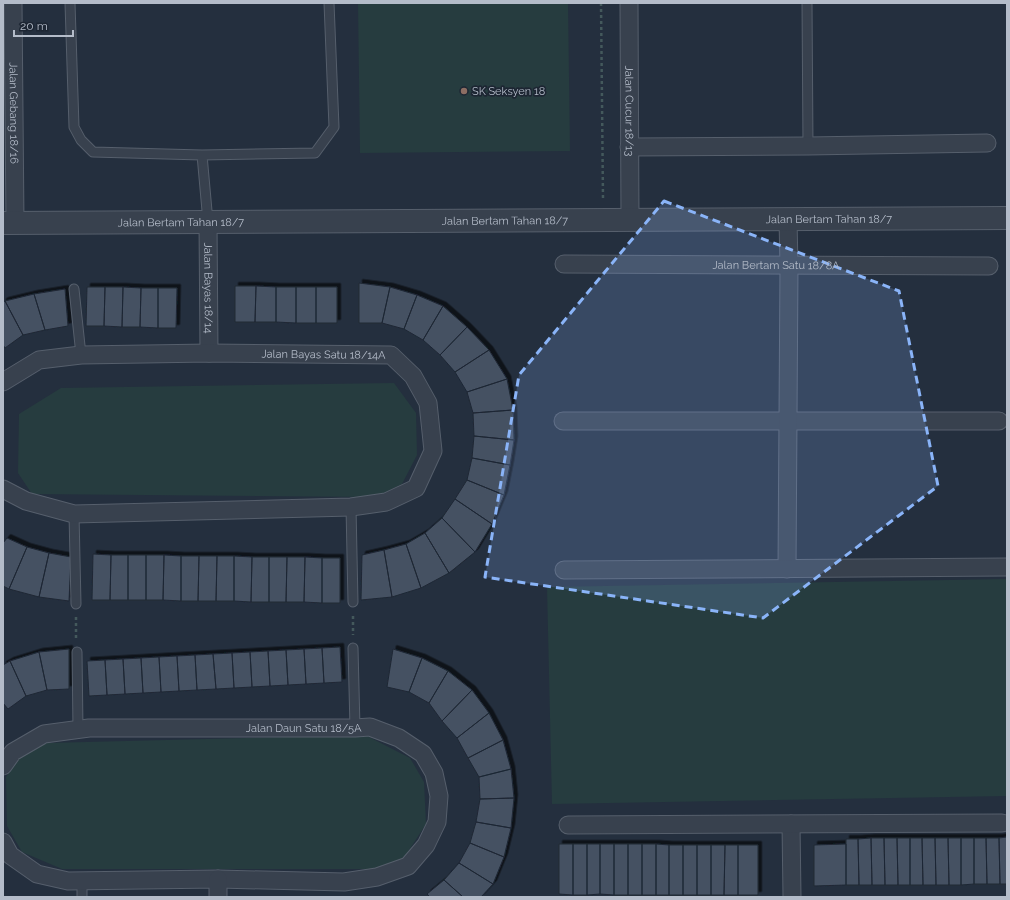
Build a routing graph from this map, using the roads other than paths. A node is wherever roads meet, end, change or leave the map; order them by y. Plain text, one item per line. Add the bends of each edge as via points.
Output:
1 (13, 3) edge
2 (70, 3) edge
3 (329, 3) edge
4 (629, 3) edge
5 (807, 3) edge
6 (987, 143) dead end
7 (629, 146) junction
8 (808, 146) junction
9 (9, 152) edge
10 (202, 155) junction
11 (1007, 218) edge
12 (788, 219) junction
13 (630, 220) junction
14 (208, 222) junction
15 (9, 223) edge
16 (564, 264) dead end
17 (790, 266) junction
18 (988, 266) dead end
19 (74, 289) dead end
20 (209, 353) junction
21 (81, 355) junction
22 (3, 382) edge
23 (563, 420) dead end
24 (789, 421) junction
25 (999, 421) dead end
26 (3, 488) edge
27 (351, 507) junction
28 (74, 514) junction
29 (1006, 567) dead end
30 (787, 569) junction
31 (564, 570) dead end
32 (353, 602) road end
33 (76, 604) road end
34 (353, 648) road end
35 (76, 652) road end
36 (355, 728) junction
37 (78, 729) junction
38 (3, 766) edge
39 (1002, 823) dead end
40 (791, 824) junction
41 (568, 825) dead end
42 (3, 842) edge
43 (218, 879) junction
44 (82, 889) edge
45 (218, 897) edge
46 (792, 897) edge

1 - 9 street, Jalan Gebang 18/16
2 - 10 lane via 74,127 81,140 93,152
3 - 10 lane via 334,127 315,153
4 - 7 street, Jalan Cucur 18/13
5 - 8 lane
6 - 8 street
7 - 8 street
7 - 13 street, Jalan Cucur 18/13
9 - 15 street, Jalan Gebang 18/16
10 - 14 lane
11 - 12 street, Jalan Bertam Tahan 18/7
12 - 13 street, Jalan Bertam Tahan 18/7
12 - 17 street
13 - 14 street, Jalan Bertam Tahan 18/7
14 - 15 street, Jalan Bertam Tahan 18/7
14 - 20 street, Jalan Bayas 18/14
16 - 17 street, Jalan Bertam Satu 18/8A
17 - 18 street, Jalan Bertam Satu 18/8A
17 - 24 street
19 - 21 lane
20 - 21 street, Jalan Bayas Satu 18/14A
20 - 27 street, Jalan Bayas Satu 18/14A via 391,355 413,376 428,403 433,451 416,488 386,502
21 - 22 street, Jalan Bayas Satu 18/14A via 39,360
23 - 24 street
24 - 25 street
24 - 30 street
26 - 28 street, Jalan Bayas Satu 18/14A via 26,501
27 - 28 street, Jalan Bayas Satu 18/14A
27 - 32 lane
28 - 33 lane
29 - 30 street
30 - 31 street
34 - 36 lane
35 - 37 lane
36 - 37 street, Jalan Daun Satu 18/5A
36 - 43 street, Jalan Daun Satu 18/5A via 370,727 399,738 423,754 434,773 439,796 437,822 426,845 408,866 377,877 344,882
37 - 38 street, Jalan Daun Satu 18/5A via 44,734 13,752
39 - 40 street
40 - 41 street
40 - 46 street
42 - 44 street, Jalan Daun Satu 18/5A via 10,855 37,874 68,881
43 - 44 street, Jalan Daun Satu 18/5A
43 - 45 street

